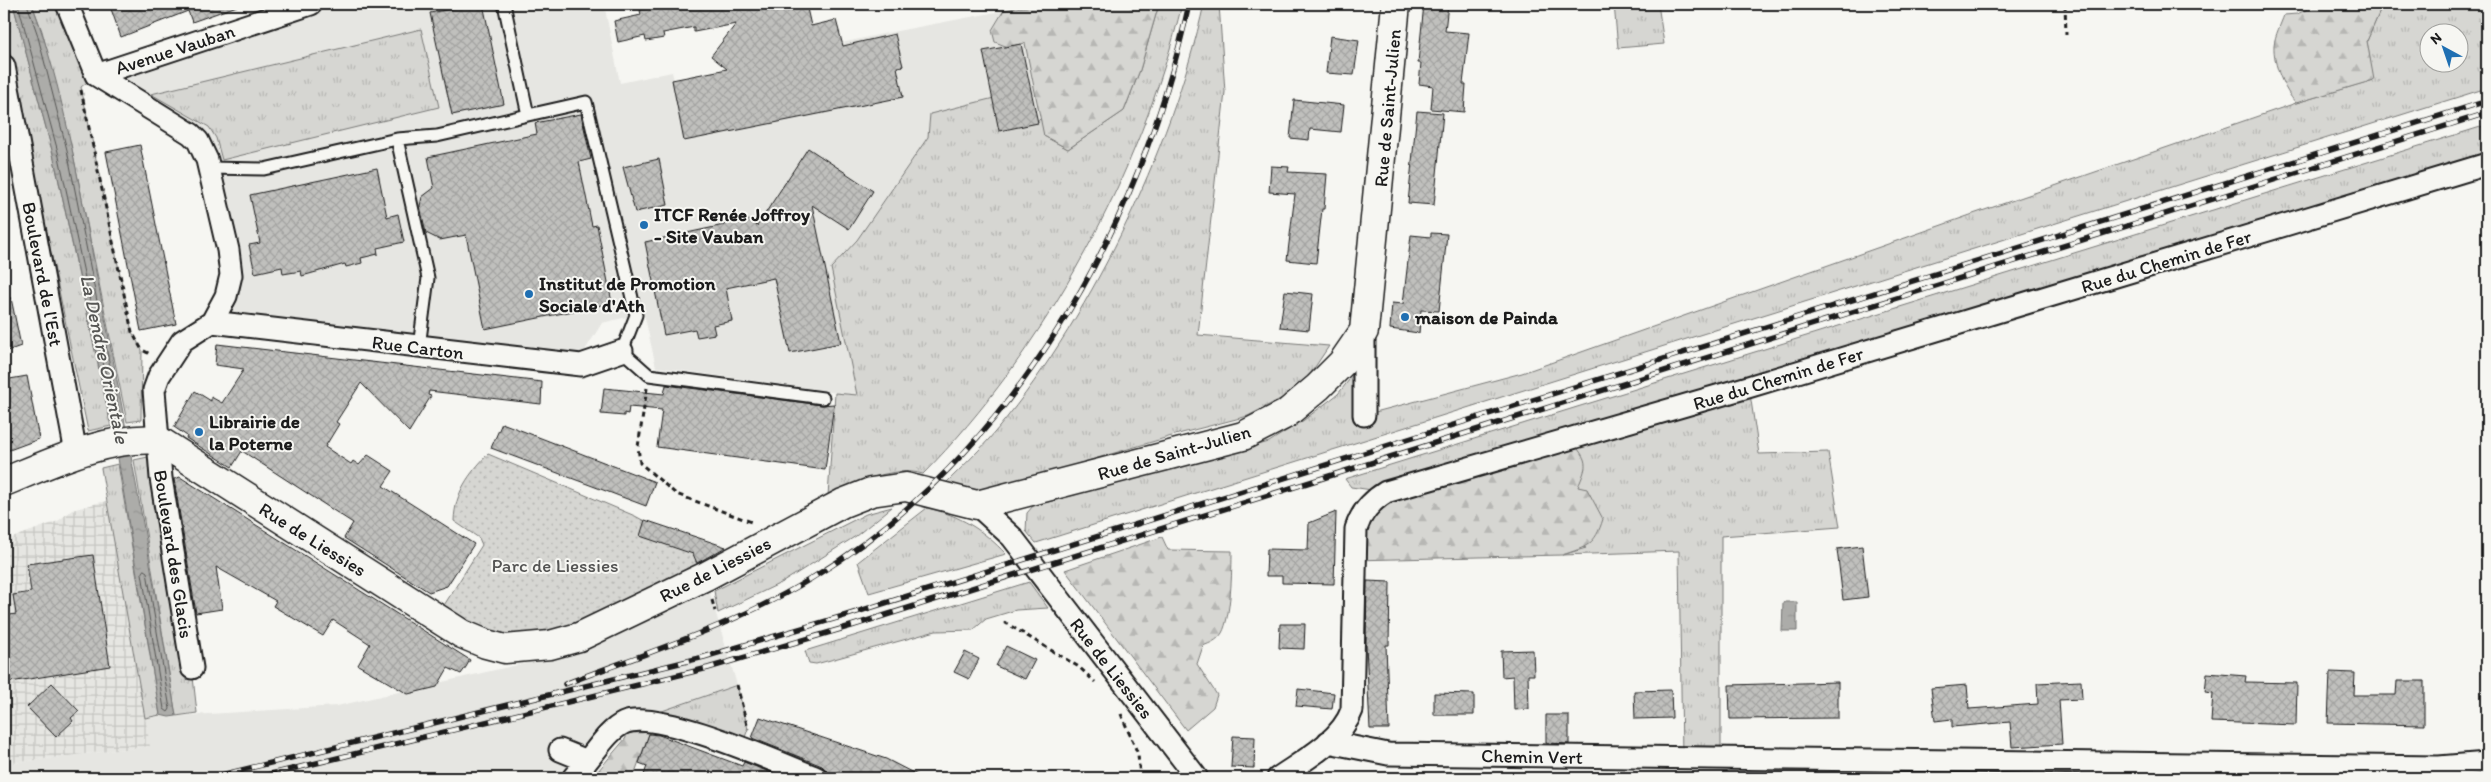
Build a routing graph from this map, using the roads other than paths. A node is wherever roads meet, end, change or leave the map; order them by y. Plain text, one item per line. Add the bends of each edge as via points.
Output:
1 (67, 4) edge
2 (311, 4) edge
3 (504, 4) edge
4 (1396, 4) edge
5 (4, 66) edge
6 (96, 75) junction
7 (528, 115) junction
8 (397, 139) junction
9 (2487, 164) edge
10 (209, 168) junction
11 (212, 322) junction
12 (1364, 331) junction
13 (419, 347) junction
14 (622, 351) junction
15 (823, 398) dead end
16 (1364, 416) dead end
17 (158, 440) junction
18 (88, 450) junction
19 (4, 482) edge
20 (977, 505) junction
21 (192, 668) dead end
22 (1328, 742) junction
23 (560, 750) dead end
24 (587, 761) junction
25 (2487, 764) edge
26 (573, 778) edge
27 (817, 778) edge
28 (1197, 778) edge
29 (1278, 778) edge

1 - 6 street
2 - 6 street, Avenue Vauban
3 - 7 lane
4 - 12 street, Rue de Saint-Julien
5 - 18 street, Boulevard de l'Est
6 - 10 street via 191,134 204,150
7 - 8 lane via 437,136
7 - 14 lane via 586,102 636,315
8 - 10 lane via 264,169
8 - 13 lane via 428,278
9 - 22 street, Rue du Chemin de Fer via 1739,390 1386,492 1363,513 1356,529 1352,710 1347,723
10 - 11 street via 231,275 226,296
11 - 13 street, Rue Carton
11 - 17 street via 182,341 166,363 154,390
12 - 16 street, Rue de Saint-Julien
12 - 20 street, Rue de Saint-Julien via 1342,363 1318,387 1286,414 1243,436
13 - 14 street, Rue Carton via 581,365
14 - 15 lane via 649,376
17 - 18 street via 144,439
17 - 20 street, Rue de Liessies via 462,634 505,649 550,645 579,637 706,576 843,503 871,492 906,487
17 - 21 street, Boulevard des Glacis via 161,478
18 - 19 street
20 - 28 street, Rue de Liessies via 1012,537
22 - 25 street, Chemin Vert via 1388,754 2438,767
22 - 29 street, Rue du Chemin de Fer
23 - 24 street
24 - 26 street
24 - 27 street via 613,730 625,722 636,720 670,724

